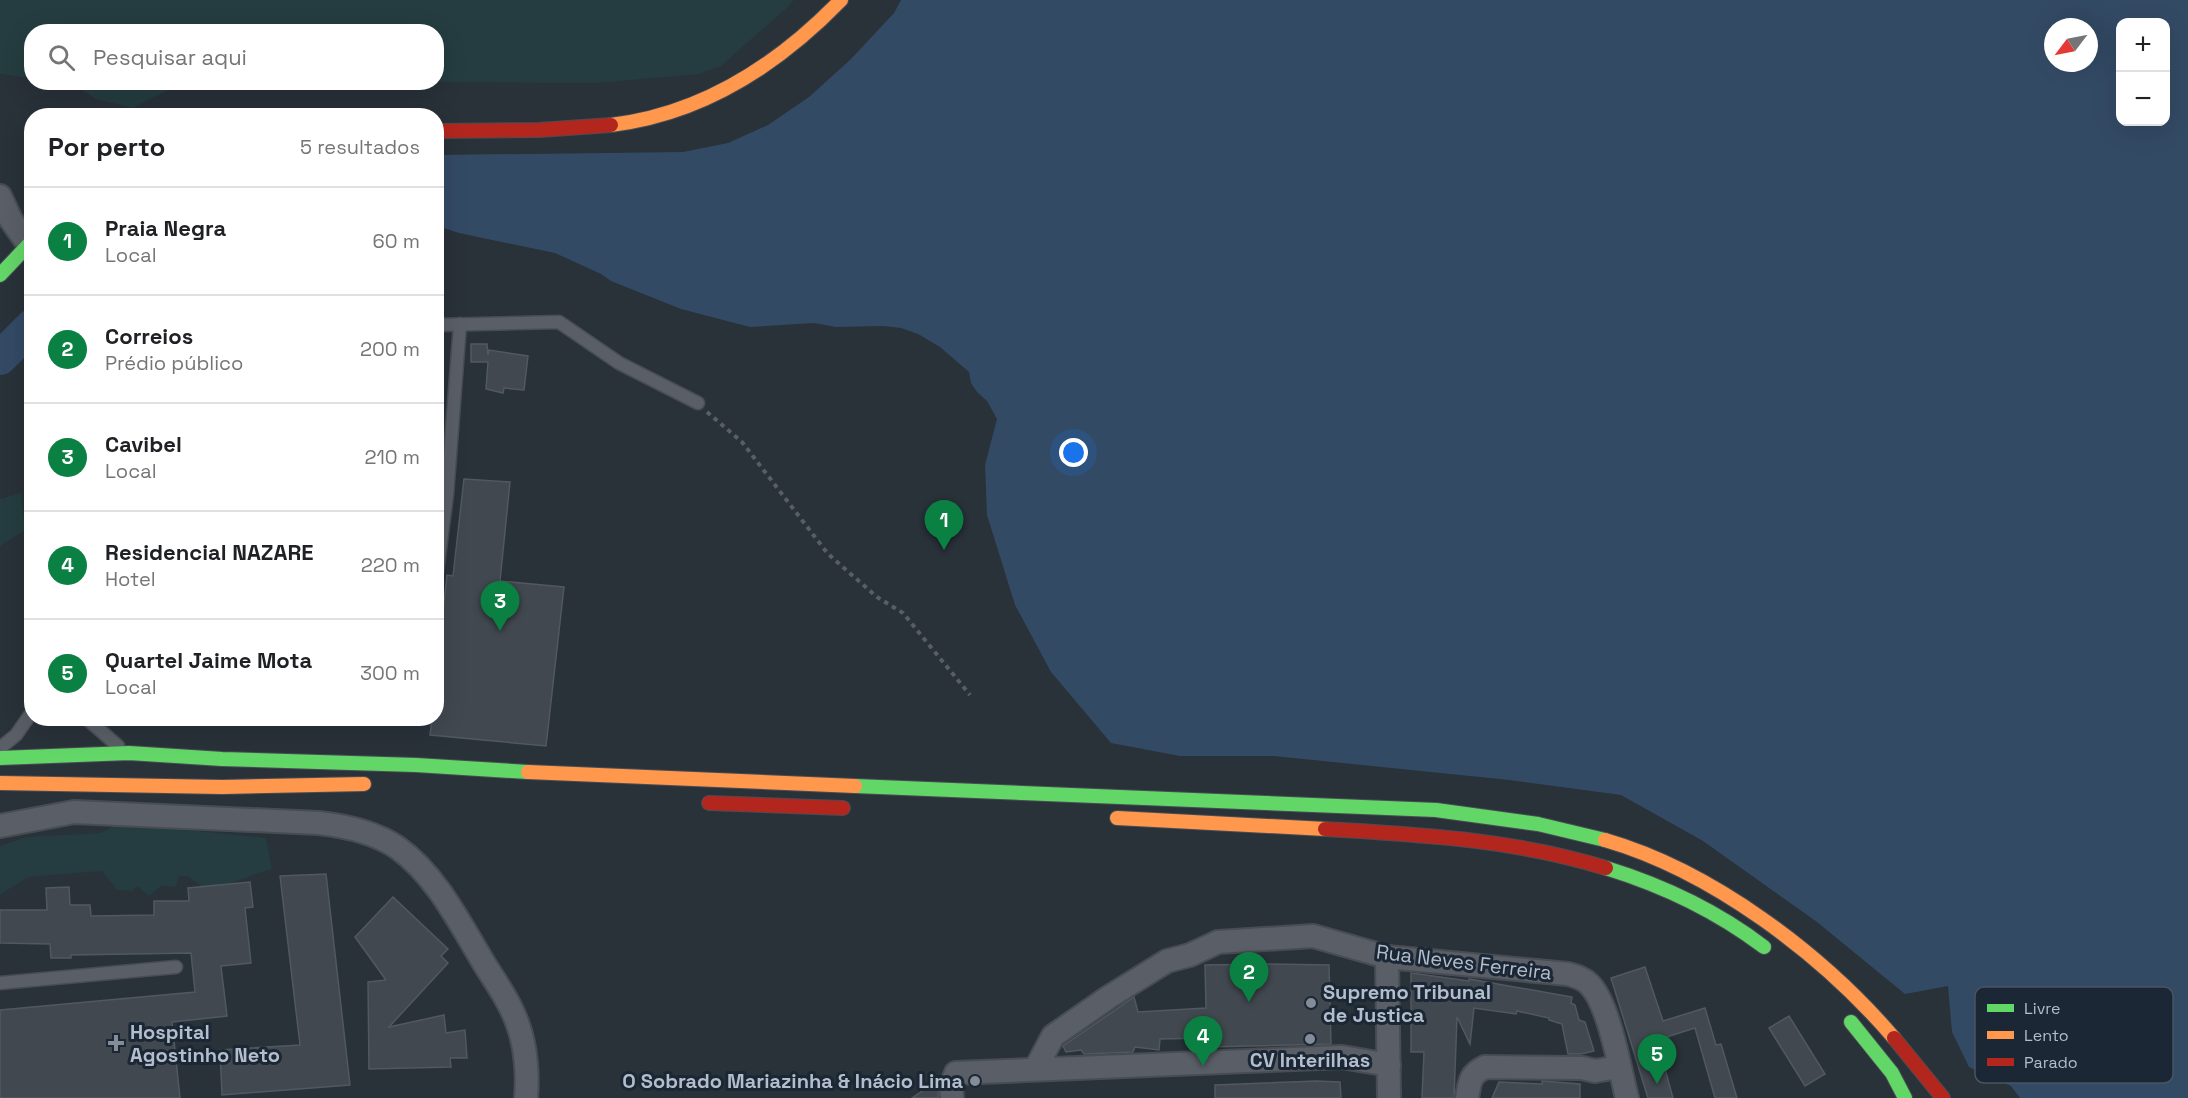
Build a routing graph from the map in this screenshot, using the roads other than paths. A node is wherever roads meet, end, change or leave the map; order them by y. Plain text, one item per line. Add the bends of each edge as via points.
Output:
1 (841, 0) edge
2 (444, 131) edge
3 (0, 196) edge
4 (24, 235) edge
5 (24, 249) edge
6 (0, 275) edge
7 (460, 324) junction
8 (444, 325) edge
9 (698, 403) road end
10 (444, 476) edge
11 (24, 724) edge
12 (93, 726) edge
13 (0, 748) edge
14 (129, 753) junction
15 (0, 758) edge
16 (0, 783) edge
17 (377, 784) dead end
18 (698, 802) dead end
19 (857, 809) dead end
20 (1108, 818) dead end
21 (0, 826) edge
22 (1387, 957) junction
23 (1777, 957) dead end
24 (176, 967) dead end
25 (0, 983) edge
26 (1840, 1011) dead end
27 (1389, 1065) junction
28 (1619, 1067) junction
29 (1036, 1068) junction
30 (952, 1095) edge
31 (526, 1098) edge
32 (1389, 1098) edge
33 (1467, 1098) edge
34 (1627, 1098) edge
35 (1905, 1098) edge
36 (1943, 1098) edge

1 - 2 main road via 787,53 743,81 672,113 607,125
3 - 4 street via 11,220
5 - 6 main road
7 - 8 lane
7 - 9 lane via 559,322 619,363
7 - 10 lane
11 - 13 lane
12 - 14 lane
14 - 15 main road
14 - 36 main road via 1436,810 1541,824 1636,850 1678,869 1726,895 1804,948 1854,994
16 - 17 main road via 222,787
18 - 19 main road
20 - 23 main road via 1474,838 1532,848 1587,861 1663,889 1728,924
21 - 31 street via 74,812 319,823 346,826 396,846 435,885 507,1002 519,1026
22 - 27 street
22 - 28 street, Rua Neves Ferreira via 1580,978 1590,984 1602,1005
22 - 29 street, Rua Neves Ferreira via 1313,936 1218,942 1167,961 1109,997 1053,1036
24 - 25 lane
26 - 35 main road via 1892,1073
27 - 29 street via 1342,1057
27 - 32 street
28 - 33 street via 1595,1071 1485,1067 1475,1072
28 - 34 street, Rua Neves Ferreira
29 - 30 street via 956,1073

